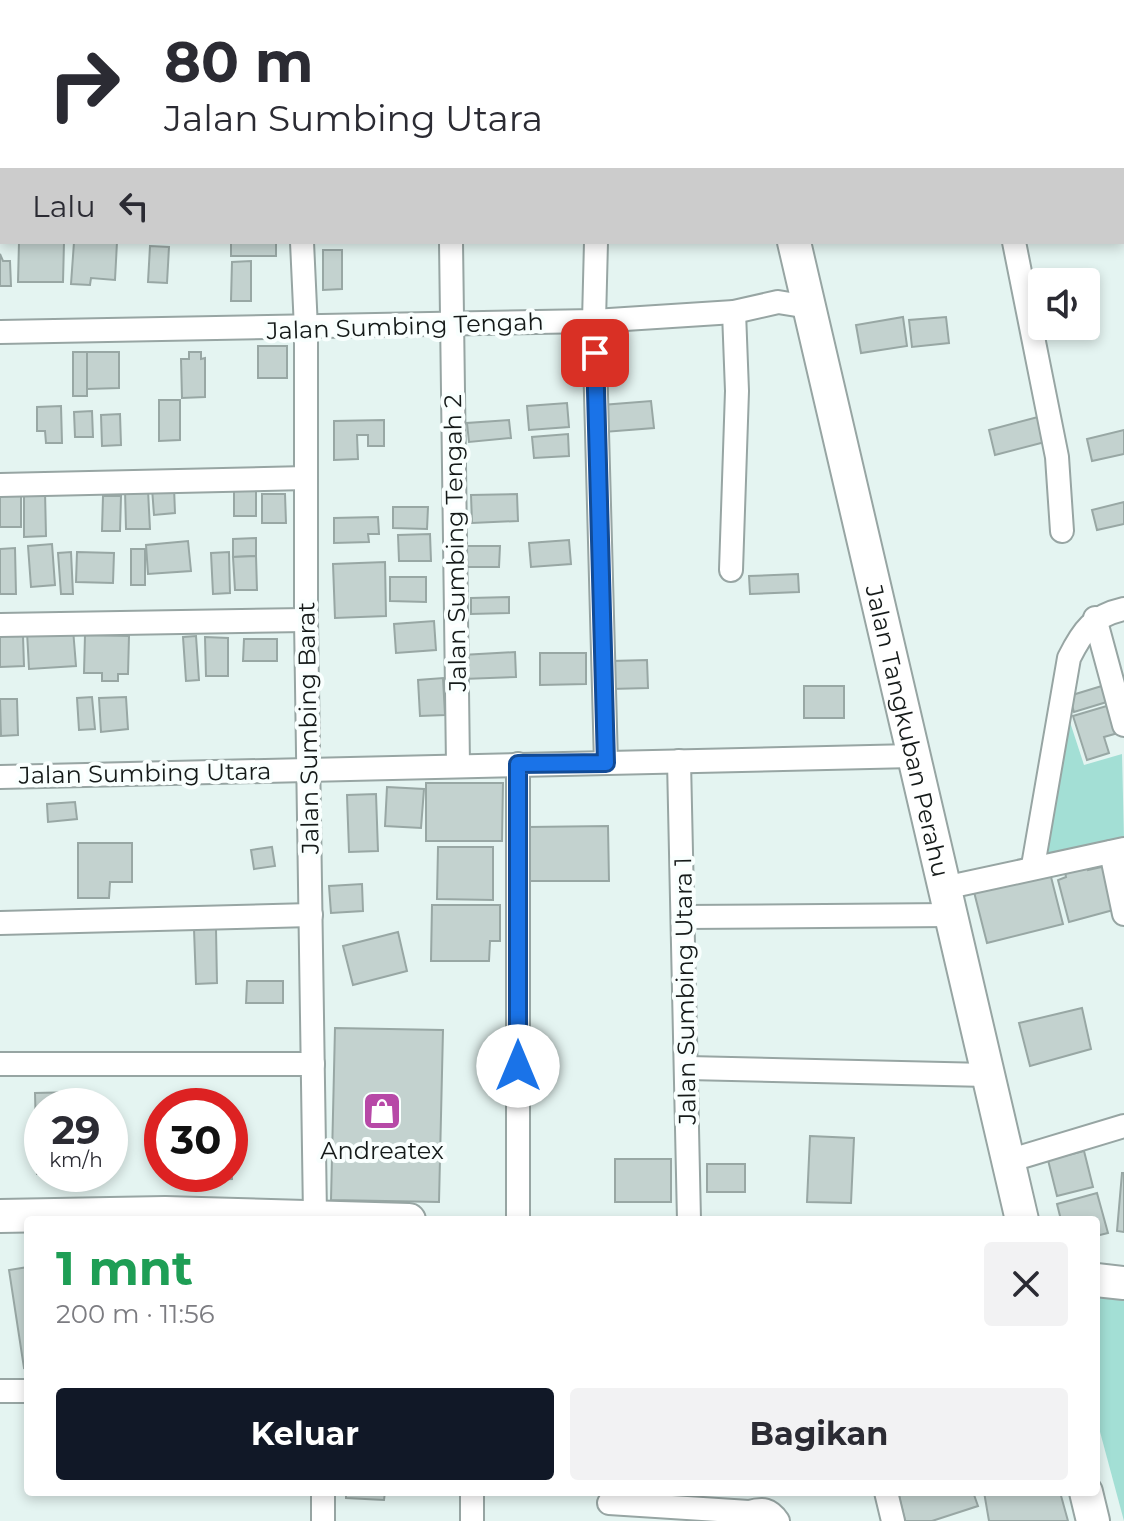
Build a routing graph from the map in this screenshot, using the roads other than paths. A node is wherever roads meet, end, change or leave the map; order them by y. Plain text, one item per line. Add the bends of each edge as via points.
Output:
1 (302, 244) edge
2 (451, 244) edge
3 (596, 244) edge
4 (794, 244) edge
5 (1014, 244) edge
6 (809, 307) junction
7 (734, 312) junction
8 (594, 321) junction
9 (453, 322) junction
10 (306, 329) junction
11 (0, 332) edge
12 (306, 478) junction
13 (0, 485) edge
14 (1062, 531) dead end
15 (731, 570) dead end
16 (1124, 609) edge
17 (1095, 618) junction
18 (306, 620) junction
19 (0, 625) edge
20 (1124, 723) edge
21 (913, 756) junction
22 (679, 761) junction
23 (606, 763) junction
24 (518, 764) junction
25 (458, 765) junction
26 (309, 769) junction
27 (0, 777) edge
28 (1118, 850) edge
29 (1033, 866) junction
30 (947, 901) junction
31 (1124, 914) edge
32 (311, 915) junction
33 (683, 917) junction
34 (0, 923) edge
35 (0, 1064) edge
36 (313, 1064) junction
37 (688, 1068) junction
38 (987, 1075) junction
39 (1124, 1126) edge
40 (1008, 1161) junction
41 (0, 1216) edge
42 (322, 1216) edge
43 (518, 1216) edge
44 (689, 1216) edge
45 (1021, 1216) edge
46 (1100, 1280) edge
47 (1124, 1283) edge
48 (0, 1391) edge
49 (24, 1391) edge
50 (323, 1496) edge
51 (472, 1496) edge
52 (887, 1496) edge
53 (1087, 1496) edge
54 (609, 1505) edge
55 (746, 1517) edge
56 (323, 1521) edge
57 (472, 1521) edge
58 (778, 1521) edge
59 (893, 1521) edge
60 (1093, 1521) edge

1 - 10 street, Jalan Sumbing Barat
2 - 9 street, Jalan Sumbing Tengah 2
3 - 8 street
4 - 6 main road, Jalan Tangkuban Perahu
5 - 14 street via 1057,457
6 - 7 street, Jalan Sumbing Tengah via 778,302
6 - 21 main road, Jalan Tangkuban Perahu
7 - 8 street, Jalan Sumbing Tengah
7 - 15 street
8 - 9 street, Jalan Sumbing Tengah
8 - 23 street
9 - 10 street, Jalan Sumbing Tengah
9 - 25 street, Jalan Sumbing Tengah 2
10 - 11 street, Jalan Sumbing Tengah
10 - 12 street, Jalan Sumbing Barat
12 - 13 street
12 - 18 street, Jalan Sumbing Barat
16 - 17 street
17 - 20 street
17 - 29 street via 1069,658
18 - 19 street
18 - 26 street, Jalan Sumbing Barat
21 - 22 street, Jalan Sumbing Utara
21 - 30 main road, Jalan Tangkuban Perahu
22 - 23 street, Jalan Sumbing Utara
22 - 33 street, Jalan Sumbing Utara 1
23 - 24 street, Jalan Sumbing Utara
24 - 25 street, Jalan Sumbing Utara
24 - 43 street
25 - 26 street, Jalan Sumbing Utara
26 - 27 street, Jalan Sumbing Utara
26 - 32 street, Jalan Sumbing Barat
28 - 29 street
28 - 31 street
29 - 30 street
30 - 33 street
30 - 38 main road, Jalan Tangkuban Perahu
32 - 34 street
32 - 36 street, Jalan Sumbing Barat
33 - 37 street, Jalan Sumbing Utara 1
35 - 36 street
36 - 42 street, Jalan Sumbing Barat
37 - 38 street
37 - 44 street, Jalan Sumbing Utara 1
38 - 40 main road, Jalan Tangkuban Perahu
39 - 40 street
40 - 45 main road, Jalan Tangkuban Perahu
41 - 42 main road
46 - 47 main road
48 - 49 street
50 - 56 street
51 - 57 street
52 - 59 street
53 - 60 main road
54 - 55 street
55 - 58 street via 762,1509

